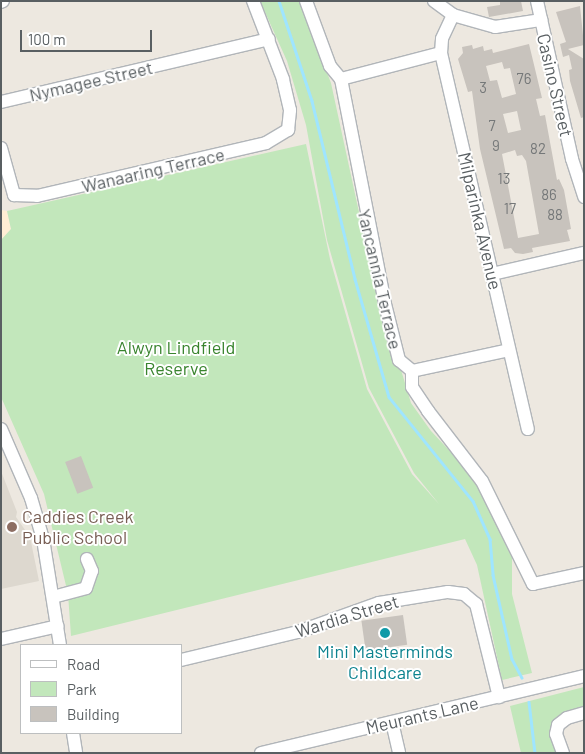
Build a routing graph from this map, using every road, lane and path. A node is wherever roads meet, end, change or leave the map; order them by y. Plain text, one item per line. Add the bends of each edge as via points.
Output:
1 (253, 1) edge
2 (306, 1) edge
3 (434, 1) edge
4 (537, 1) edge
5 (453, 16) junction
6 (541, 20) junction
7 (269, 39) junction
8 (441, 53) junction
9 (340, 79) junction
10 (1, 102) edge
11 (1, 148) edge
12 (584, 197) edge
13 (584, 253) edge
14 (492, 274) junction
15 (509, 350) junction
16 (412, 371) junction
17 (528, 428) dead end
18 (1, 429) edge
19 (88, 559) dead end
20 (584, 573) edge
21 (53, 597) junction
22 (58, 626) junction
23 (1, 639) edge
24 (60, 644) edge
25 (182, 660) edge
26 (584, 676) edge
27 (499, 697) junction
28 (584, 714) edge
29 (392, 722) junction
30 (73, 734) edge
31 (76, 753) edge
32 (261, 753) edge
33 (399, 753) edge
34 (563, 753) edge

1 - 7 street
2 - 9 street, Yancannia Terrace via 330,66
3 - 5 street
4 - 6 street, Casino Street
5 - 6 street via 495,27
5 - 8 street, Milparinka Avenue via 442,39
6 - 12 street, Casino Street
7 - 10 street, Nymagee Street
7 - 11 street, Wanaaring Terrace via 290,110 288,130 266,143 37,196 14,195
8 - 9 street
8 - 14 street, Milparinka Avenue
9 - 16 street, Yancannia Terrace via 397,354
13 - 14 street
14 - 15 street, Milparinka Avenue
15 - 16 street
15 - 17 street, Milparinka Avenue
16 - 20 street, Yancannia Terrace via 412,387 495,502 520,564 533,584
18 - 21 street via 38,517
19 - 21 street via 92,571 86,588
21 - 22 street
22 - 23 street
22 - 24 street
25 - 27 street, Wardia Street via 298,632 379,603 448,592 464,594 476,604
26 - 27 street, Meurants Lane
27 - 29 street, Meurants Lane
28 - 34 street via 567,718 558,725 556,734
29 - 32 street, Meurants Lane
29 - 33 street
30 - 31 street

